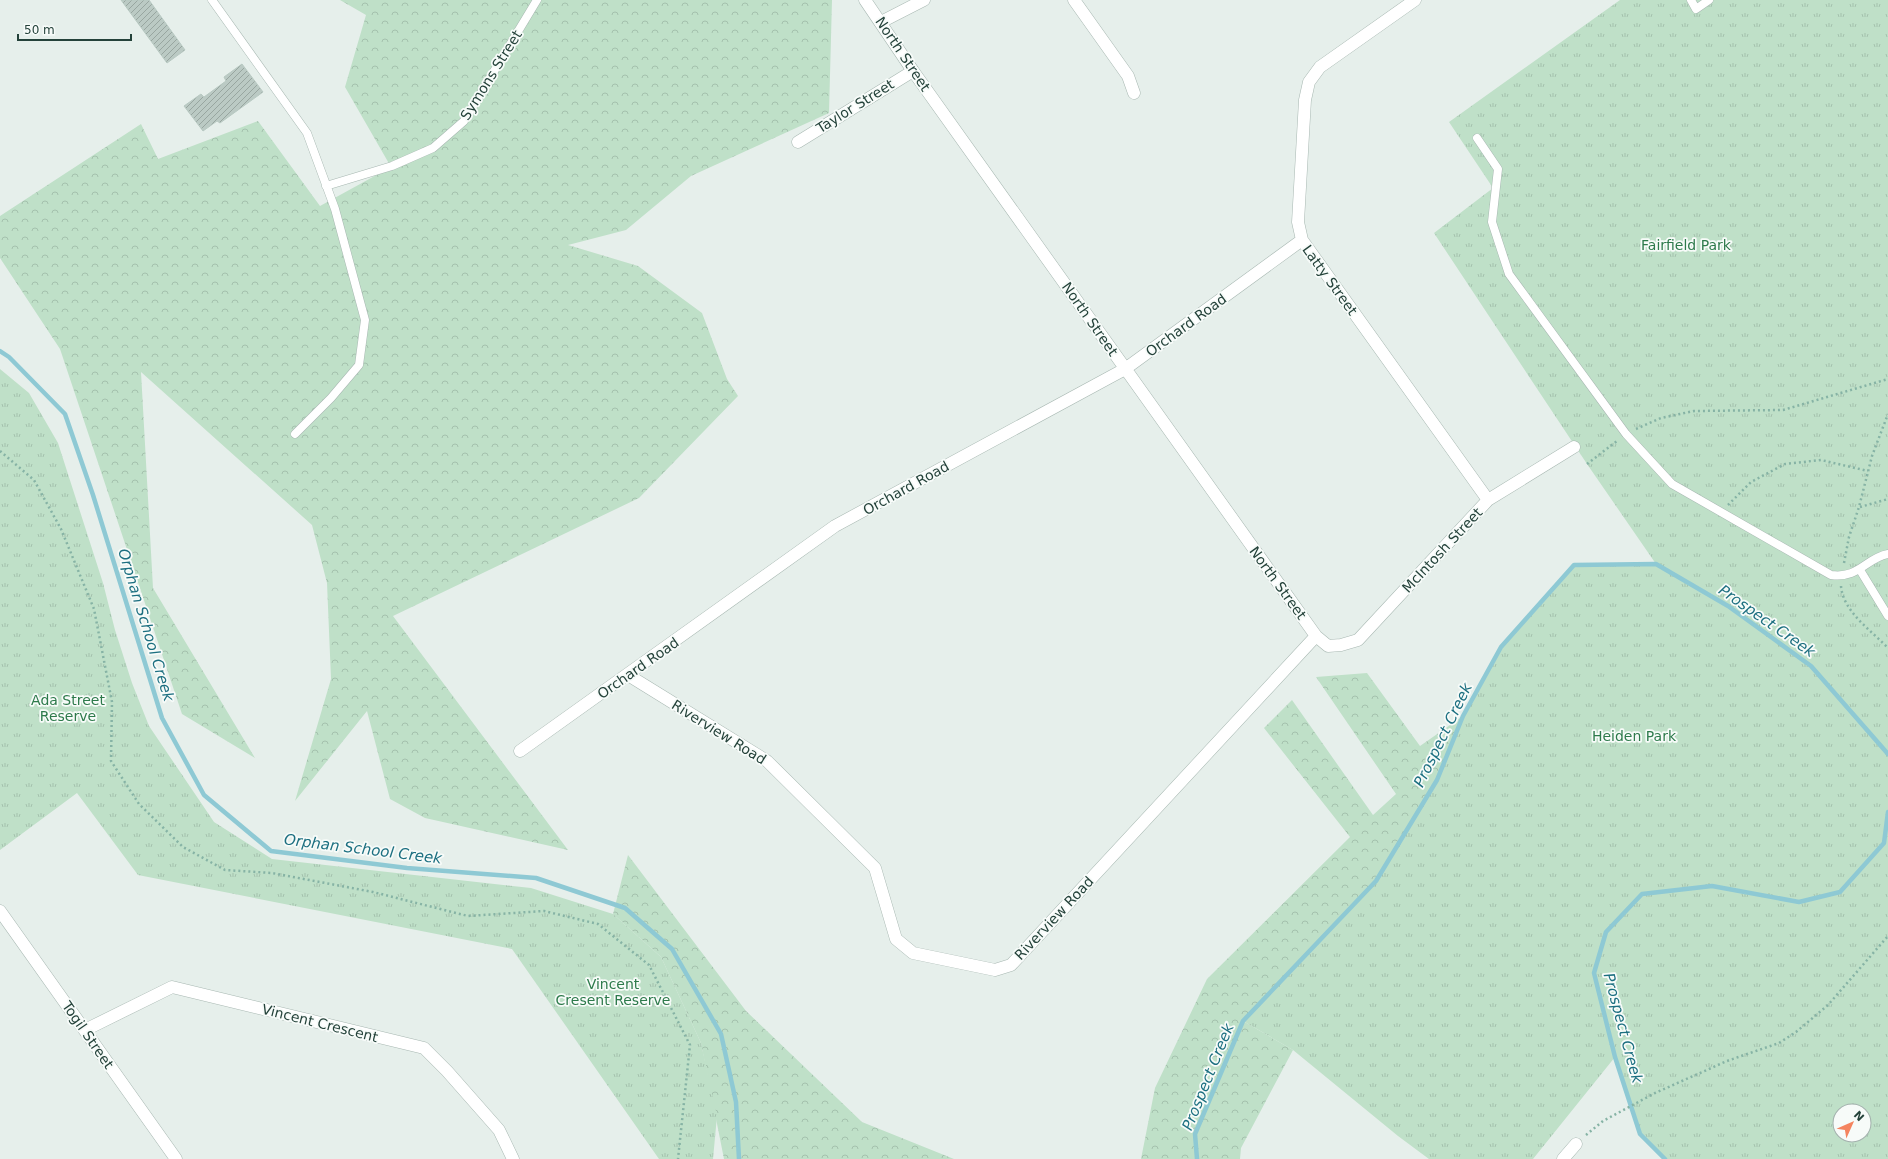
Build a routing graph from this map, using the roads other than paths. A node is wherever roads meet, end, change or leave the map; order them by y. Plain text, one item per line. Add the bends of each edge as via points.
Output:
1 (212, 0) edge
2 (537, 0) edge
3 (865, 0) edge
4 (924, 0) edge
5 (1074, 0) edge
6 (1415, 0) edge
7 (1691, 0) edge
8 (1709, 0) edge
9 (881, 22) junction
10 (913, 71) junction
11 (1134, 93) dead end
12 (1477, 138) dead end
13 (798, 142) dead end
14 (326, 186) junction
15 (1302, 240) junction
16 (1125, 369) junction
17 (295, 434) dead end
18 (1574, 447) dead end
19 (1488, 500) junction
20 (1888, 554) edge
21 (1860, 570) junction
22 (1888, 616) edge
23 (1316, 636) junction
24 (628, 675) junction
25 (520, 751) dead end
26 (0, 911) edge
27 (85, 1030) junction
28 (1576, 1144) road end
29 (176, 1159) edge
30 (512, 1159) edge
31 (1563, 1159) edge

1 - 14 lane via 307,133
2 - 14 lane, Symons Street via 459,126 433,148 392,166
3 - 9 street, North Street
4 - 9 street
5 - 11 street via 1128,76
6 - 15 street, Latty Street via 1320,67 1309,82 1305,100 1298,222
7 - 8 lane via 1696,8
9 - 10 street, North Street
10 - 13 street, Taylor Street
10 - 16 street, North Street
12 - 21 lane via 1498,170 1492,222 1509,274 1626,434 1672,484 1720,512 1831,575 1841,576
14 - 17 lane via 335,209 365,320 359,365
15 - 16 street, Orchard Road
15 - 19 street, Latty Street
16 - 23 street, North Street
16 - 24 street, Orchard Road via 835,526
18 - 19 street, McIntosh Street
19 - 23 street, McIntosh Street via 1358,640 1328,646
20 - 21 lane via 1881,555
21 - 22 lane
23 - 24 street, Riverview Road via 1011,965 995,970 913,953 896,939 875,868 767,761
24 - 25 street, Orchard Road
26 - 27 street, Togil Street
27 - 29 street, Togil Street
27 - 30 street, Vincent Crescent via 172,987 424,1048 499,1130
28 - 31 street

